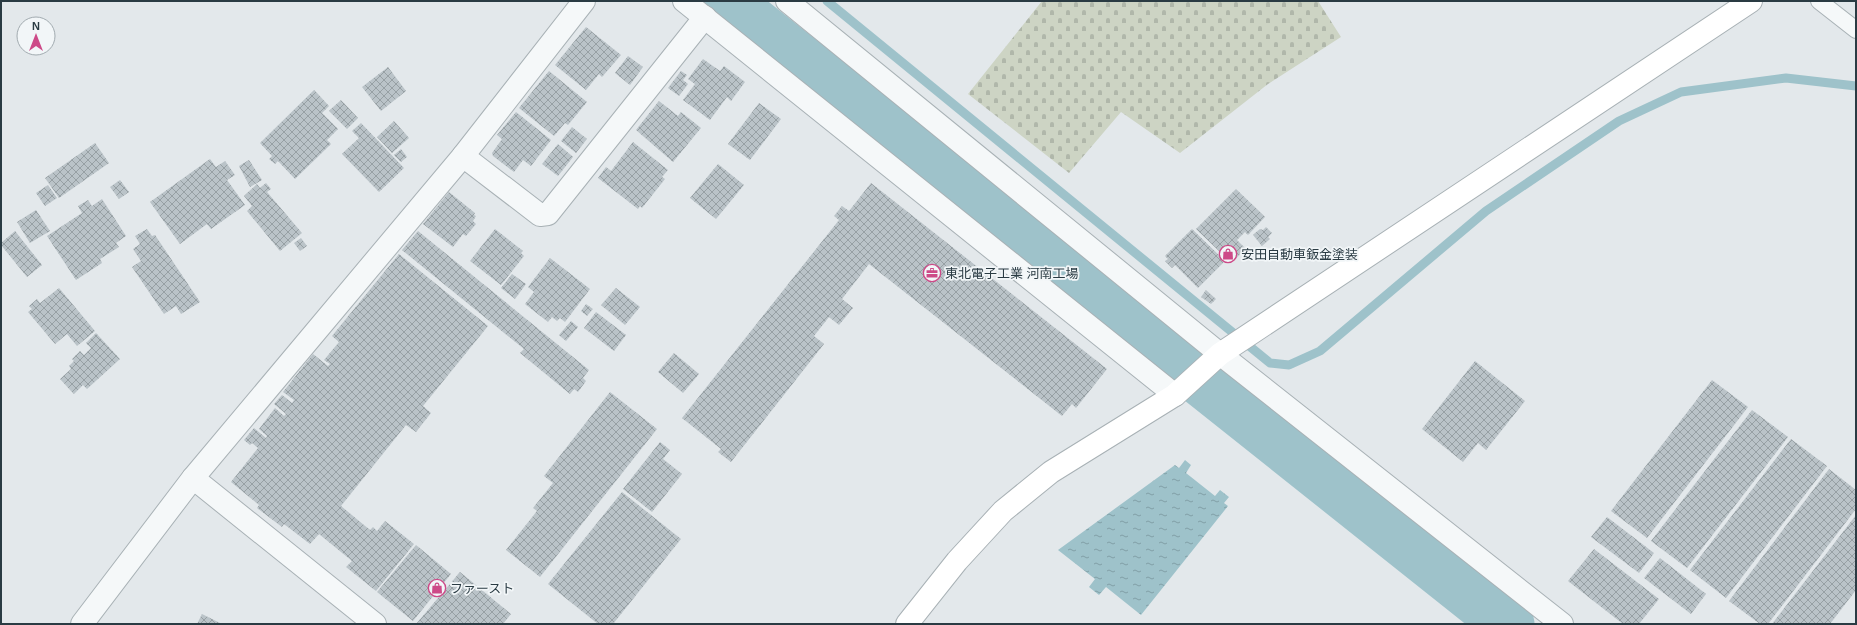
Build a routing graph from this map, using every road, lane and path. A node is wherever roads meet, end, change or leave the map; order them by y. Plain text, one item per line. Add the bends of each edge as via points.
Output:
1 (584, 1) edge
2 (684, 1) edge
3 (786, 1) edge
4 (1751, 1) edge
5 (1819, 1) edge
6 (705, 17) junction
7 (1856, 30) edge
8 (463, 156) junction
9 (1221, 354) junction
10 (1175, 395) junction
11 (193, 478) junction
12 (82, 624) edge
13 (375, 624) edge
14 (907, 624) edge
15 (1562, 624) edge

1 - 8 street
2 - 6 street
3 - 9 street
4 - 9 street
5 - 7 lane
6 - 8 street via 548,214 540,215
6 - 10 street
8 - 11 street
9 - 10 street
9 - 15 street
10 - 14 street via 1051,472 1003,512 957,561
11 - 12 street
11 - 13 street

